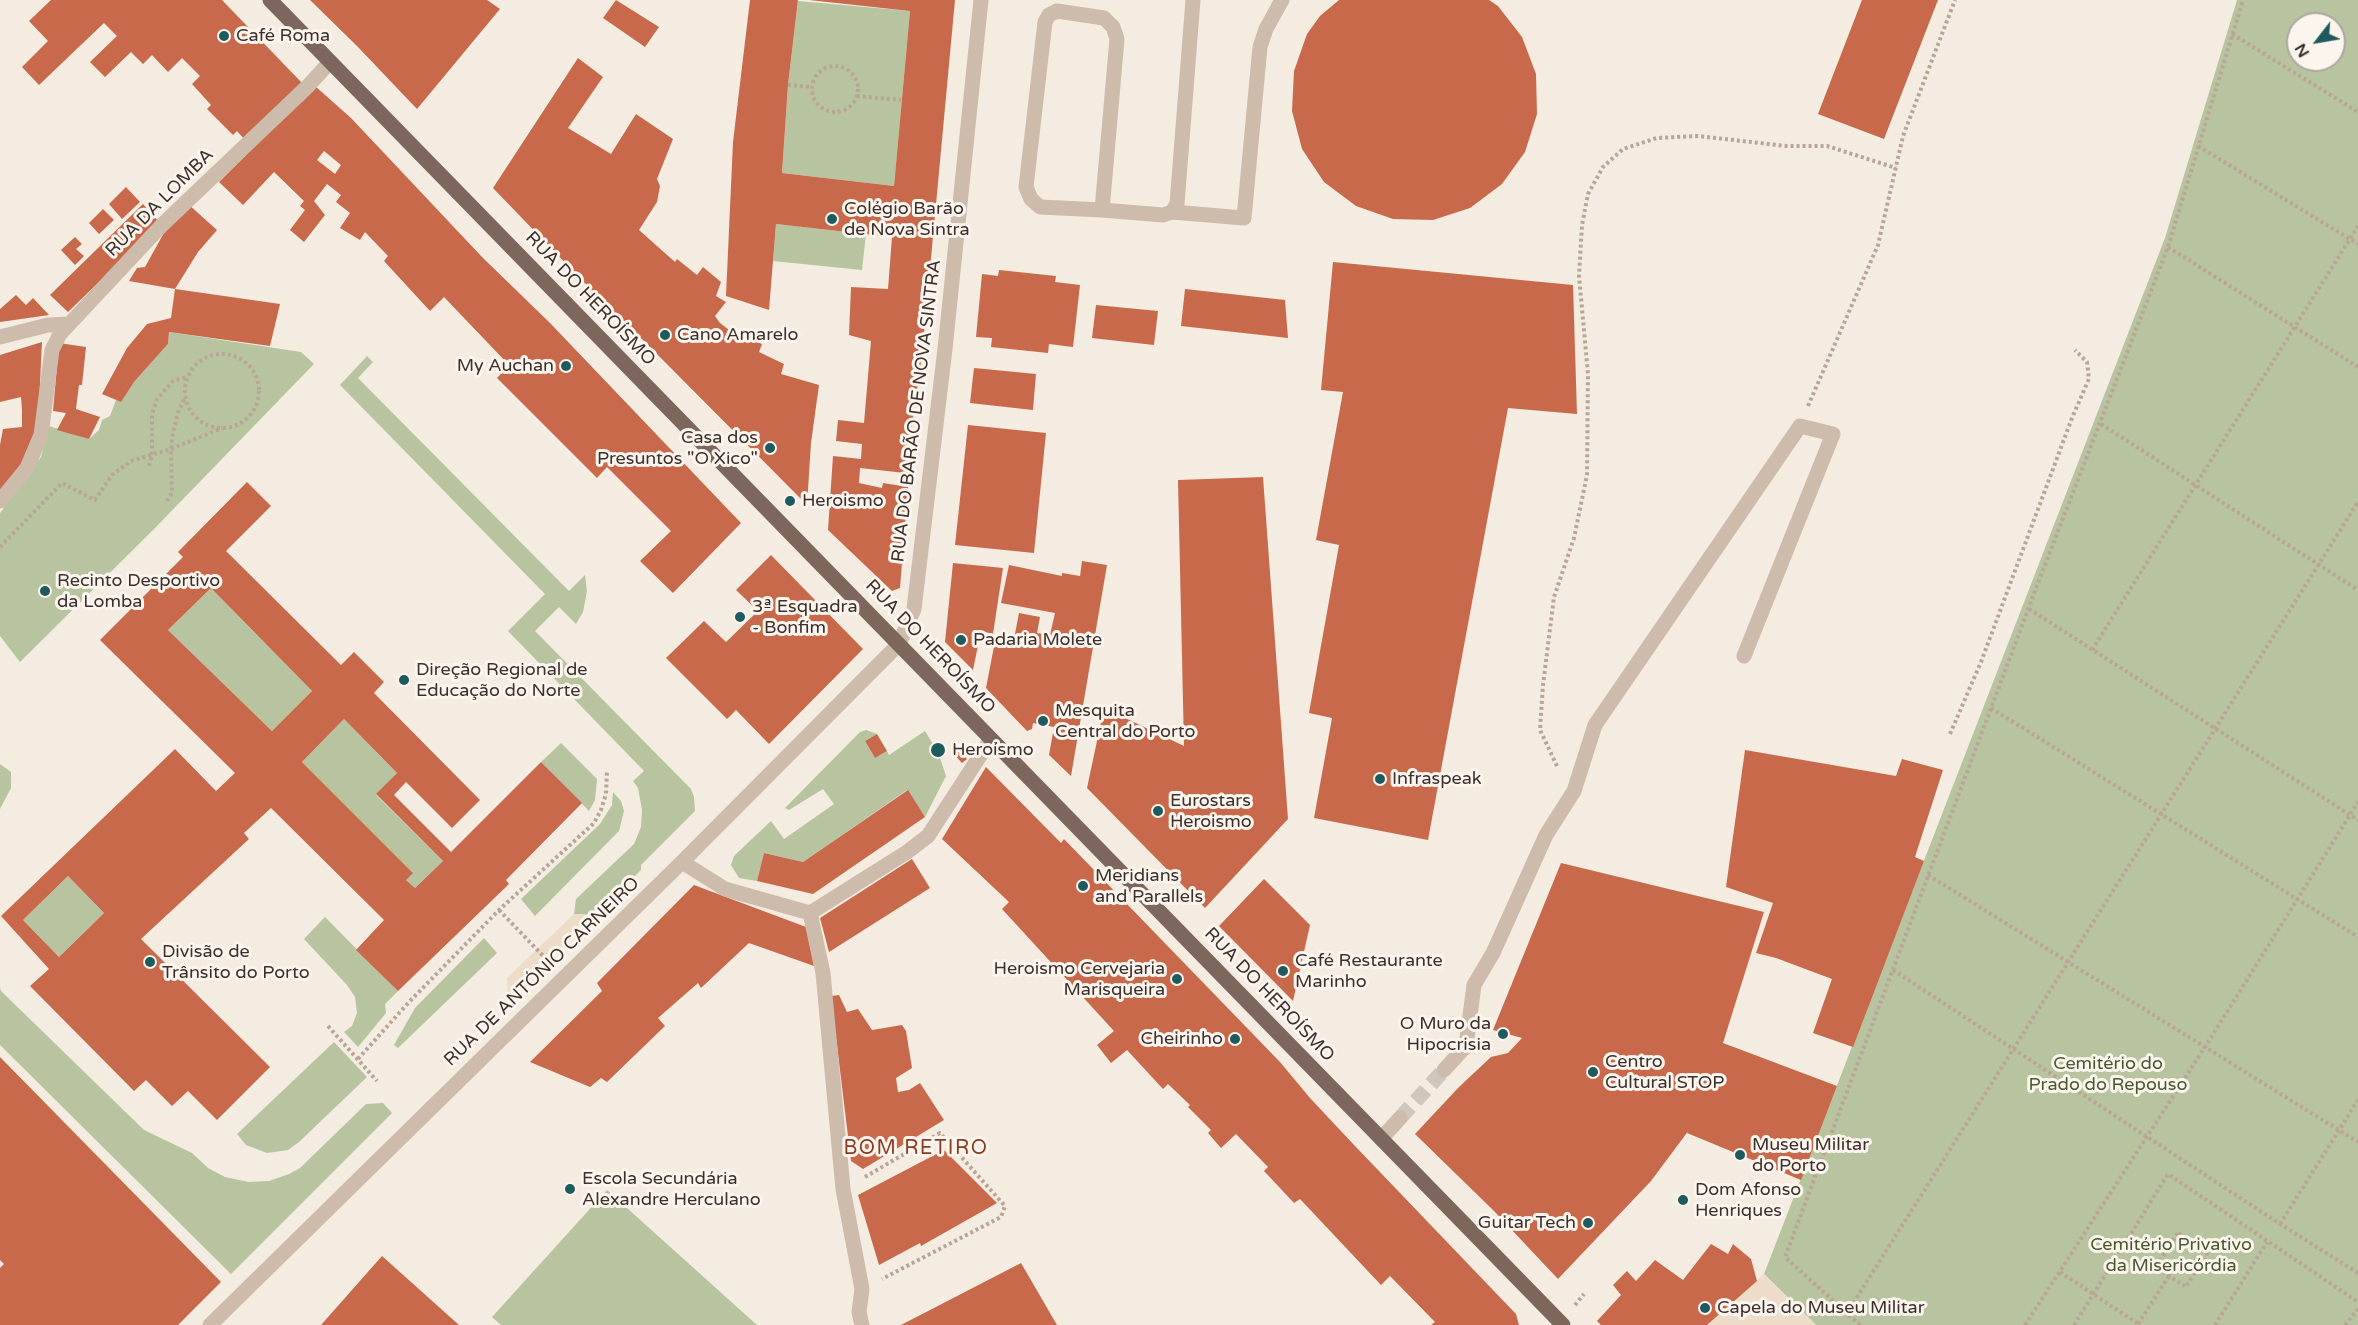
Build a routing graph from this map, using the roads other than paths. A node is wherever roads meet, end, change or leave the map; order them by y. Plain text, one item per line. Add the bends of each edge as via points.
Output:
1 (270, 0) edge
2 (981, 0) edge
3 (1194, 0) edge
4 (1282, 0) edge
5 (330, 62) junction
6 (1102, 210) junction
7 (1172, 212) junction
8 (69, 324) junction
9 (0, 337) edge
10 (0, 501) edge
11 (898, 644) junction
12 (1744, 656) dead end
13 (991, 739) junction
14 (682, 862) junction
15 (810, 914) junction
16 (1444, 1070) tunnel mouth
17 (1400, 1118) tunnel mouth
18 (1381, 1138) junction
19 (1560, 1324) edge
20 (210, 1325) edge
21 (862, 1325) edge

1 - 5 main road, RUA DO HEROÍSMO
2 - 11 street, RUA DO BARÃO DE NOVA SINTRA via 914,609
3 - 7 street via 1177,204
4 - 7 street via 1260,47 1244,218
5 - 8 street, RUA DA LOMBA via 162,225
5 - 11 main road, RUA DO HEROÍSMO
6 - 6 street via 1117,39 1104,18 1057,11 1045,22 1026,187 1040,207
6 - 7 street via 1162,215
8 - 9 street
8 - 10 street, RUA DA LOMBA via 52,350 41,435 27,468
11 - 13 main road, RUA DO HEROÍSMO
11 - 14 street, RUA DE ANTÓNIO CARNEIRO
12 - 16 street via 1833,434 1800,426 1595,725 1574,791 1546,835 1493,953 1473,985 1466,1046
13 - 15 street via 928,836
13 - 18 main road, RUA DO HEROÍSMO
14 - 15 street via 725,889
14 - 20 street, RUA DE ANTÓNIO CARNEIRO
15 - 21 street via 823,973 843,1189 862,1289
17 - 18 street
18 - 19 main road, RUA DO HEROÍSMO

